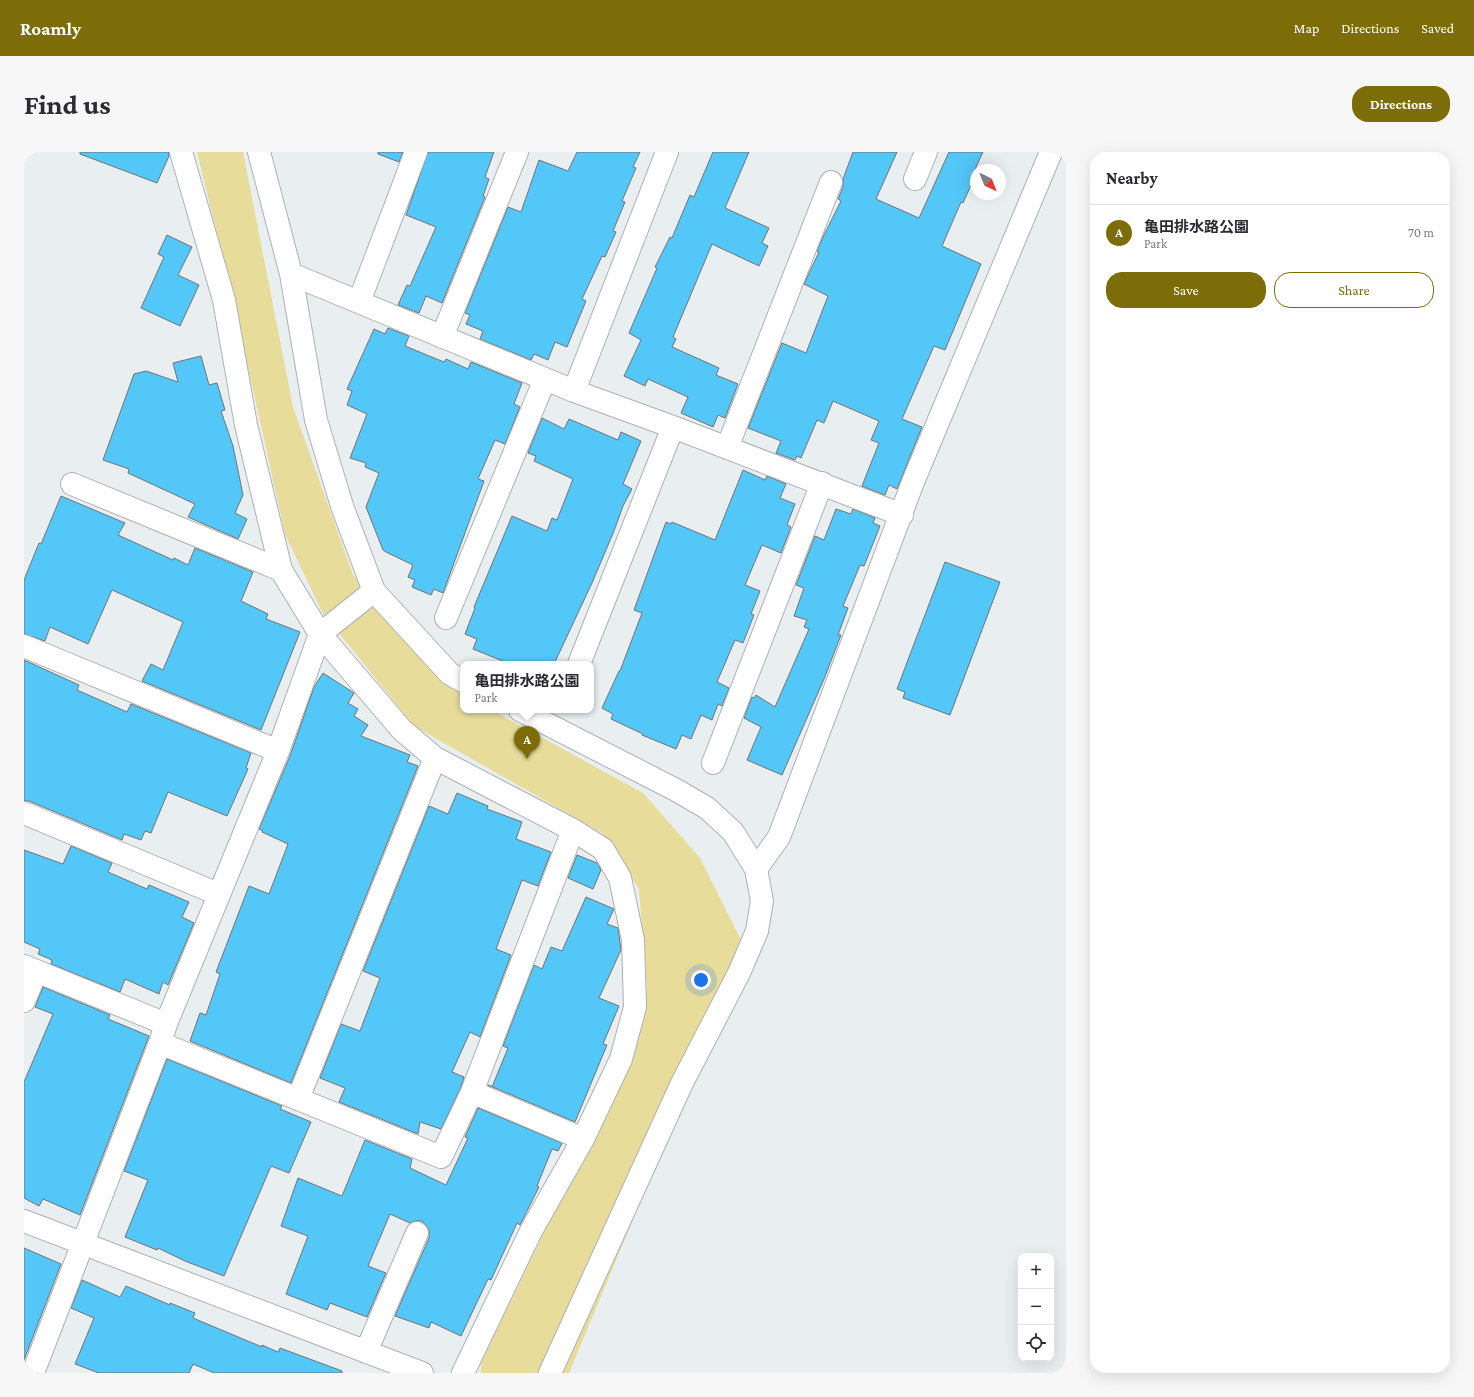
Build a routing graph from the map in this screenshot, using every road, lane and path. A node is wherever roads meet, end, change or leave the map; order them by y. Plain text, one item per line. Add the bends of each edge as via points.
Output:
1 (181, 152) edge
2 (259, 152) edge
3 (416, 152) edge
4 (517, 152) edge
5 (667, 152) edge
6 (926, 152) edge
7 (1050, 152) edge
8 (915, 179) dead end
9 (831, 182) dead end
10 (291, 274) junction
11 (359, 302) junction
12 (442, 337) junction
13 (545, 379) junction
14 (574, 391) junction
15 (674, 427) junction
16 (727, 448) junction
17 (822, 483) junction
18 (72, 484) dead end
19 (902, 515) junction
20 (281, 570) junction
21 (374, 592) junction
22 (446, 618) dead end
23 (320, 634) junction
24 (24, 646) edge
25 (580, 661) edge
26 (460, 679) edge
27 (526, 713) edge
28 (278, 751) junction
29 (435, 758) junction
30 (713, 763) dead end
31 (24, 813) edge
32 (573, 830) junction
33 (756, 869) junction
34 (218, 894) junction
35 (30, 969) edge
36 (24, 1001) edge
37 (163, 1034) junction
38 (472, 1092) junction
39 (298, 1099) junction
40 (583, 1139) junction
41 (24, 1221) edge
42 (417, 1233) dead end
43 (83, 1244) junction
44 (366, 1352) junction
45 (412, 1371) edge
46 (36, 1372) edge
47 (463, 1373) edge
48 (550, 1373) edge

1 - 20 street via 224,300 246,425
2 - 10 street
3 - 11 street
4 - 12 street
5 - 14 street
6 - 8 street
7 - 19 street via 913,482
9 - 16 street
10 - 11 street
10 - 21 street via 316,420 342,506
11 - 12 street
12 - 13 street
13 - 14 street
13 - 22 street
14 - 15 street
15 - 16 street
15 - 25 street
16 - 17 street
17 - 19 street
17 - 30 street
18 - 20 street
19 - 33 street via 780,836
20 - 23 street
21 - 23 street
21 - 26 street via 450,674
23 - 28 street
23 - 29 street via 402,730
24 - 28 street
27 - 33 street via 706,808 734,832
28 - 34 street
29 - 32 street
29 - 39 street
31 - 34 street
32 - 38 street
32 - 40 street via 603,849 620,878 633,940 635,999 621,1059
33 - 48 street via 762,901 757,931 739,973 682,1083
34 - 37 street
35 - 36 street
35 - 37 street
37 - 39 street
37 - 43 street
38 - 39 street via 441,1157
38 - 40 street
40 - 47 street via 531,1231
41 - 43 street
42 - 44 street
43 - 44 street
43 - 46 street
44 - 45 street

